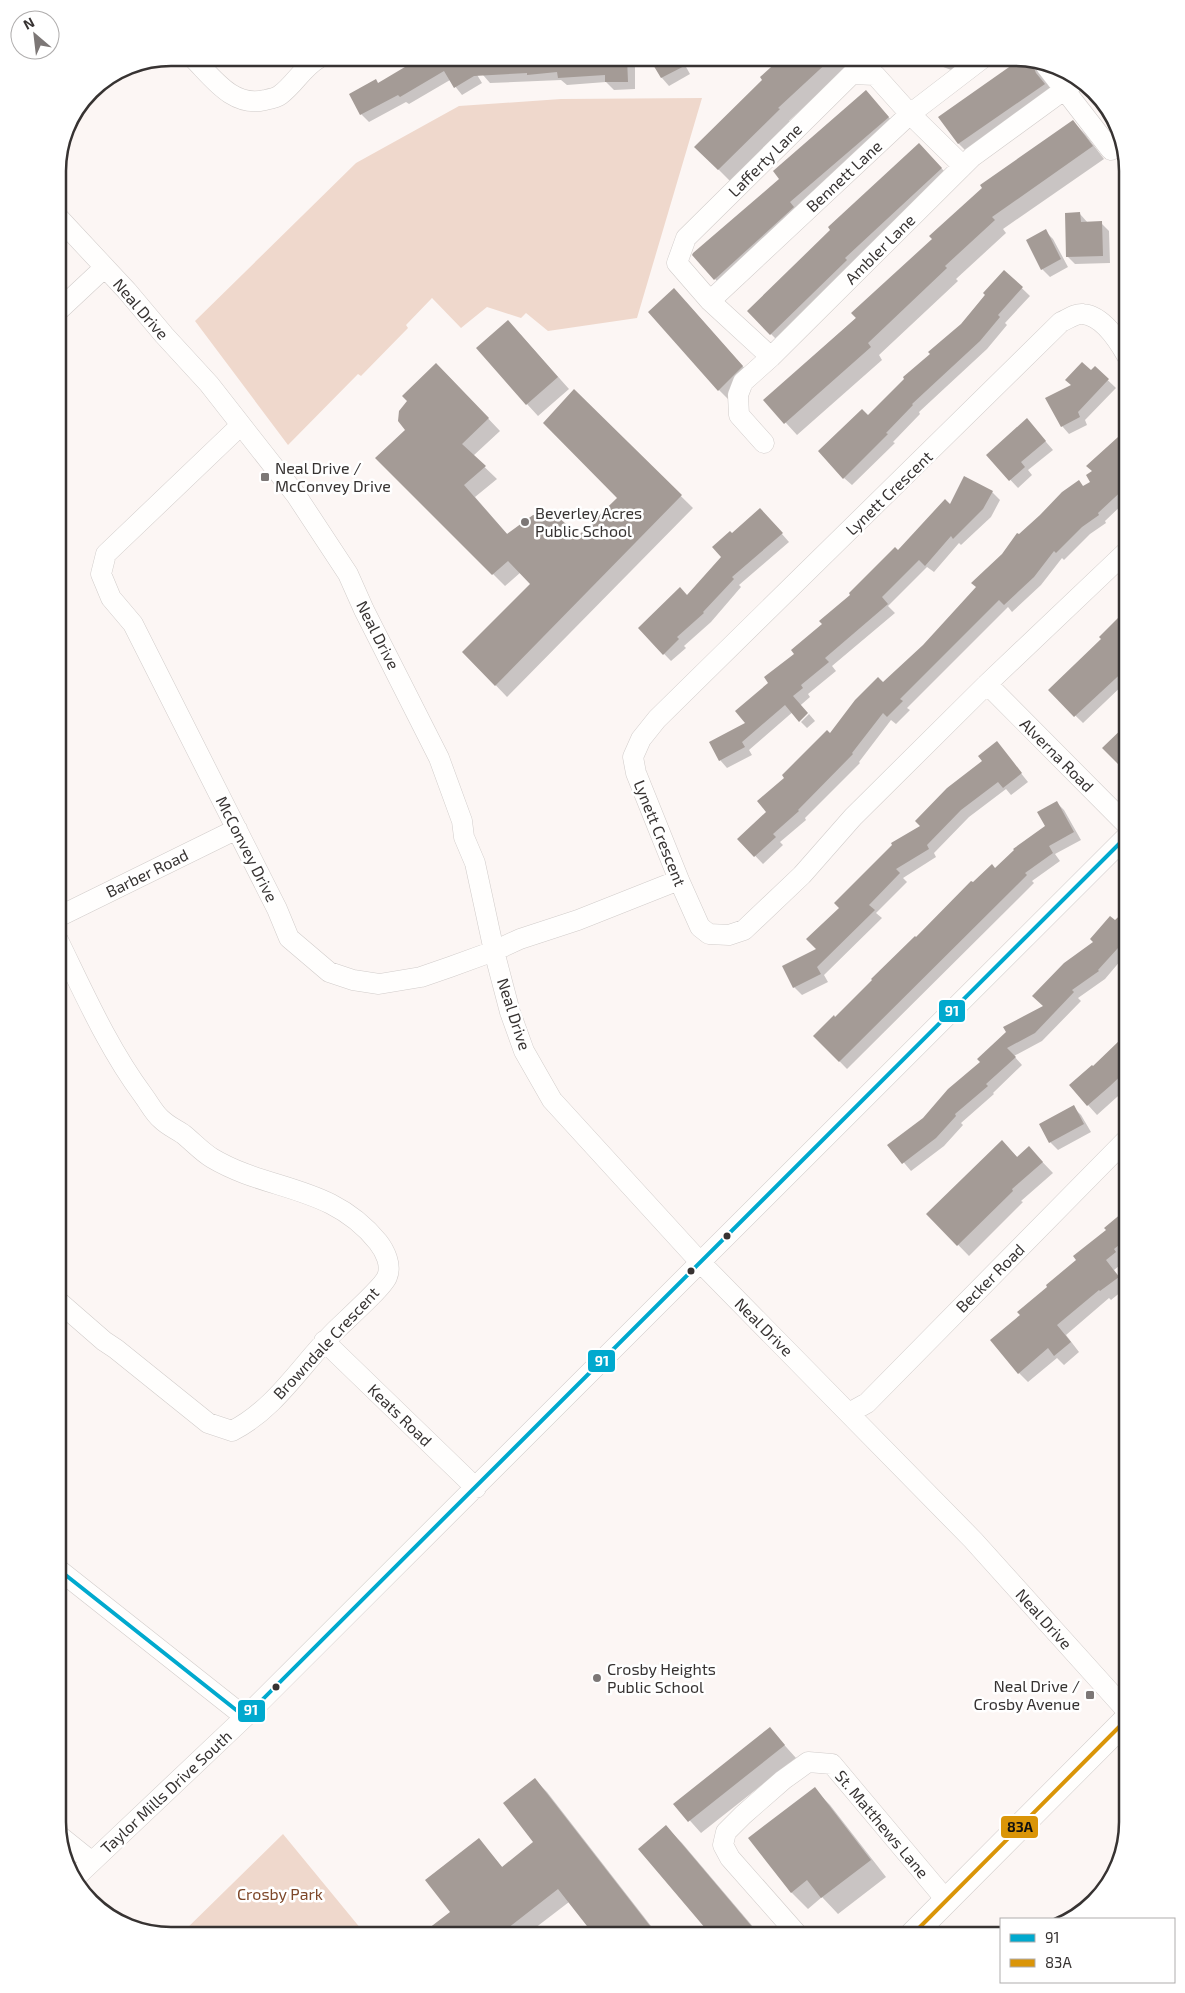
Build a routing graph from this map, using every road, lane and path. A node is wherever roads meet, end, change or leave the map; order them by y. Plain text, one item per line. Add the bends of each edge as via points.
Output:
1 (200, 66) edge
2 (308, 66) edge
3 (973, 66) edge
4 (1071, 84) edge
5 (910, 114) junction
6 (1111, 150) dead end
7 (963, 166) junction
8 (66, 226) edge
9 (104, 268) junction
10 (710, 301) junction
11 (66, 304) edge
12 (1119, 345) edge
13 (771, 357) junction
14 (241, 425) junction
15 (764, 442) dead end
16 (1119, 559) edge
17 (987, 684) junction
18 (1119, 817) edge
19 (237, 829) junction
20 (1119, 845) edge
21 (679, 880) junction
22 (66, 913) edge
23 (494, 951) junction
24 (66, 956) edge
25 (1119, 1148) edge
26 (700, 1262) junction
27 (66, 1308) edge
28 (324, 1341) junction
29 (849, 1413) junction
30 (476, 1488) junction
31 (66, 1575) edge
32 (1119, 1701) edge
33 (245, 1717) junction
34 (1119, 1728) edge
35 (68, 1843) edge
36 (92, 1862) junction
37 (80, 1873) edge
38 (947, 1901) junction
39 (790, 1927) edge
40 (921, 1927) edge

1 - 2 street via 223,90 239,99 255,102 278,96
3 - 5 street, Bennett Lane
4 - 6 street
4 - 7 street, Ambler Lane
5 - 7 street, Lafferty Lane
5 - 10 street, Bennett Lane
5 - 10 street, Lafferty Lane via 875,75 852,74 686,238 677,263
7 - 13 street, Ambler Lane
8 - 9 street, Neal Drive
9 - 11 street
9 - 14 street, Neal Drive via 209,384
10 - 13 street, Lafferty Lane
12 - 21 street, Lynett Crescent via 1093,317 1075,315 1061,322 657,719 641,739 634,757 636,773
13 - 15 street, Ambler Lane via 743,382 738,395 739,415
14 - 19 street, McConvey Drive via 106,554 101,574 111,598 133,624
14 - 23 street, Neal Drive via 296,494 348,574 439,758 475,863
16 - 17 street, Lynett Crescent
17 - 18 street, Alverna Road
17 - 21 street, Lynett Crescent via 802,875 744,930 729,935 709,934 700,927
19 - 22 street, Barber Road
19 - 23 street, McConvey Drive via 289,938 329,972 378,984 421,977
20 - 26 street, Taylor Mills Drive South
21 - 23 street, McConvey Drive
23 - 26 street, Neal Drive via 524,1050 552,1100
24 - 28 street, Browndale Crescent via 119,1061 159,1118 211,1158 310,1194 349,1214 385,1251 387,1278
25 - 29 street, Becker Road via 868,1403
26 - 29 street, Neal Drive
26 - 30 street, Taylor Mills Drive South
27 - 28 street, Browndale Crescent via 208,1423 232,1431 262,1410
28 - 30 street, Keats Road
29 - 32 street, Neal Drive via 973,1540
30 - 33 street, Taylor Mills Drive South
31 - 33 street
33 - 36 street, Taylor Mills Drive South
34 - 38 street
35 - 36 street
36 - 37 street, Taylor Mills Drive South
38 - 39 street, St. Matthews Lane via 832,1764 808,1762 743,1815 726,1832 724,1845 730,1858
38 - 40 street

